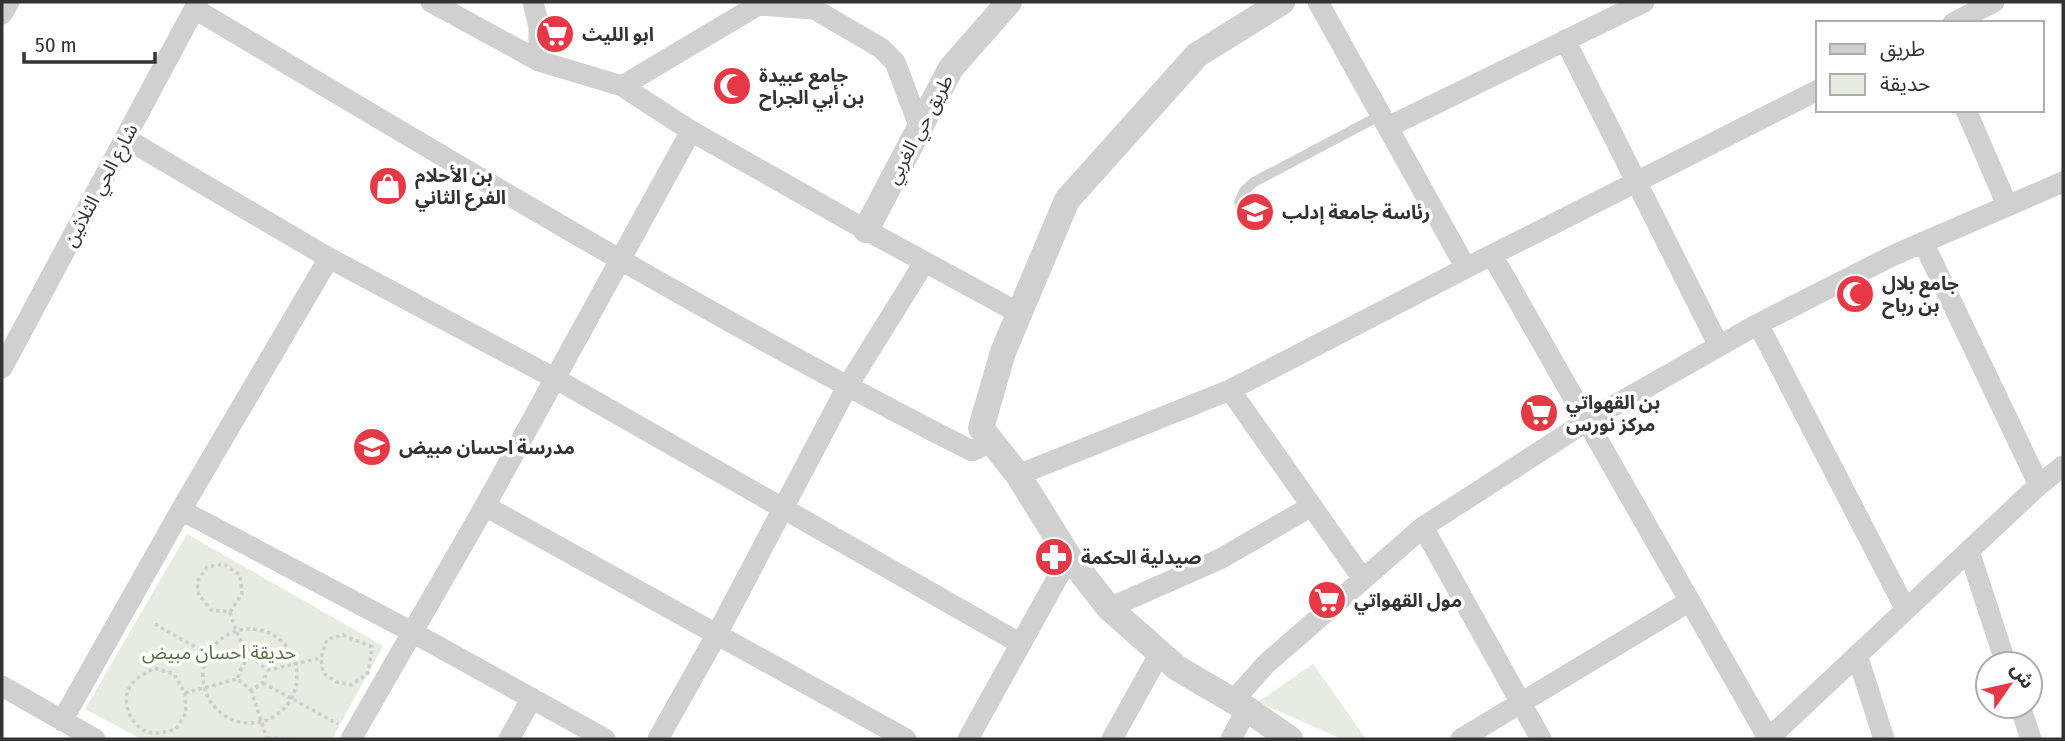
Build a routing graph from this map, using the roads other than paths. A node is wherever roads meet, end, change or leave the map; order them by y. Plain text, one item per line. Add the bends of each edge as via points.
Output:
1 (9, 2) edge
2 (431, 2) edge
3 (533, 2) edge
4 (1009, 2) edge
5 (1282, 2) edge
6 (1318, 2) edge
7 (1644, 2) edge
8 (1994, 2) edge
9 (760, 3) edge
10 (197, 5) edge
11 (2, 14) edge
12 (1957, 21) edge
13 (1565, 40) junction
14 (539, 61) junction
15 (622, 86) junction
16 (1816, 91) edge
17 (1967, 112) edge
18 (1384, 121) junction
19 (920, 128) junction
20 (691, 131) junction
21 (125, 138) junction
22 (1635, 182) junction
23 (2063, 182) edge
24 (2007, 205) junction
25 (1244, 215) dead end
26 (866, 230) junction
27 (1923, 242) junction
28 (1492, 255) junction
29 (329, 258) junction
30 (621, 261) junction
31 (924, 263) junction
32 (1466, 268) junction
33 (1019, 313) junction
34 (1758, 324) junction
35 (1719, 346) junction
36 (2, 368) edge
37 (556, 379) junction
38 (847, 387) junction
39 (1230, 390) junction
40 (1587, 421) junction
41 (992, 442) junction
42 (2061, 471) edge
43 (1018, 475) junction
44 (2039, 485) junction
45 (485, 506) junction
46 (1312, 506) junction
47 (783, 509) junction
48 (181, 510) junction
49 (1423, 527) junction
50 (1969, 551) junction
51 (1069, 557) junction
52 (1363, 579) junction
53 (1690, 601) junction
54 (1109, 608) junction
55 (1906, 610) junction
56 (412, 632) junction
57 (717, 634) junction
58 (1021, 645) junction
59 (2001, 650) edge
60 (1161, 652) junction
61 (1857, 655) junction
62 (2, 686) edge
63 (532, 698) junction
64 (1522, 703) junction
65 (1240, 705) junction
66 (62, 720) junction
67 (2025, 720) edge
68 (345, 732) edge
69 (95, 739) edge
70 (509, 739) edge
71 (605, 739) edge
72 (658, 739) edge
73 (906, 739) edge
74 (968, 739) edge
75 (1112, 739) edge
76 (1231, 739) edge
77 (1290, 739) edge
78 (1461, 739) edge
79 (1541, 739) edge
80 (1768, 739) edge
81 (1884, 739) edge
82 (2031, 739) edge

1 - 11 street
2 - 14 street
3 - 14 street
4 - 19 street, طريق حي الغربي via 951,68
5 - 33 street via 1196,55 1067,200
6 - 18 street
7 - 13 street
8 - 12 street
9 - 15 street
9 - 19 street via 814,9 881,48 895,62
10 - 21 street, شارع الحي الثلاثين
10 - 30 street
13 - 18 street
13 - 22 street
14 - 15 street
15 - 20 street
16 - 22 street
17 - 24 street
18 - 25 lane via 1254,182 1239,202
18 - 32 street
19 - 26 street, طريق حي الغربي
20 - 26 street
20 - 30 street
21 - 29 street
21 - 36 street, شارع الحي الثلاثين
22 - 28 street
22 - 35 street
23 - 24 street
24 - 27 street
26 - 31 street
27 - 34 street
27 - 44 street
28 - 32 street
28 - 40 street
29 - 37 street
29 - 48 street
30 - 37 street
30 - 38 street
31 - 33 street
31 - 38 street
32 - 39 street
33 - 41 street via 981,428
34 - 35 street
34 - 55 street
35 - 40 street
37 - 45 street
37 - 47 street
38 - 41 street via 972,451
38 - 47 street
39 - 43 street
39 - 46 street
40 - 49 street
40 - 53 street
41 - 43 street
42 - 44 street
43 - 51 street
44 - 50 street
45 - 56 street
45 - 57 street
46 - 52 street
46 - 54 street via 1220,559
47 - 57 street
47 - 58 street
48 - 56 street
48 - 66 street
49 - 52 street
49 - 64 street
50 - 55 street
50 - 59 street
51 - 54 street
51 - 58 street
52 - 65 street via 1266,664
53 - 64 street
53 - 80 street
54 - 60 street
55 - 61 street
56 - 63 street
56 - 68 street
57 - 72 street
57 - 73 street
58 - 74 street
60 - 65 street via 1177,668
60 - 75 street
61 - 80 street
61 - 81 street
62 - 66 street
63 - 70 street
63 - 71 street
64 - 78 street
64 - 79 street
65 - 76 street
65 - 77 street
66 - 69 street
67 - 82 street

